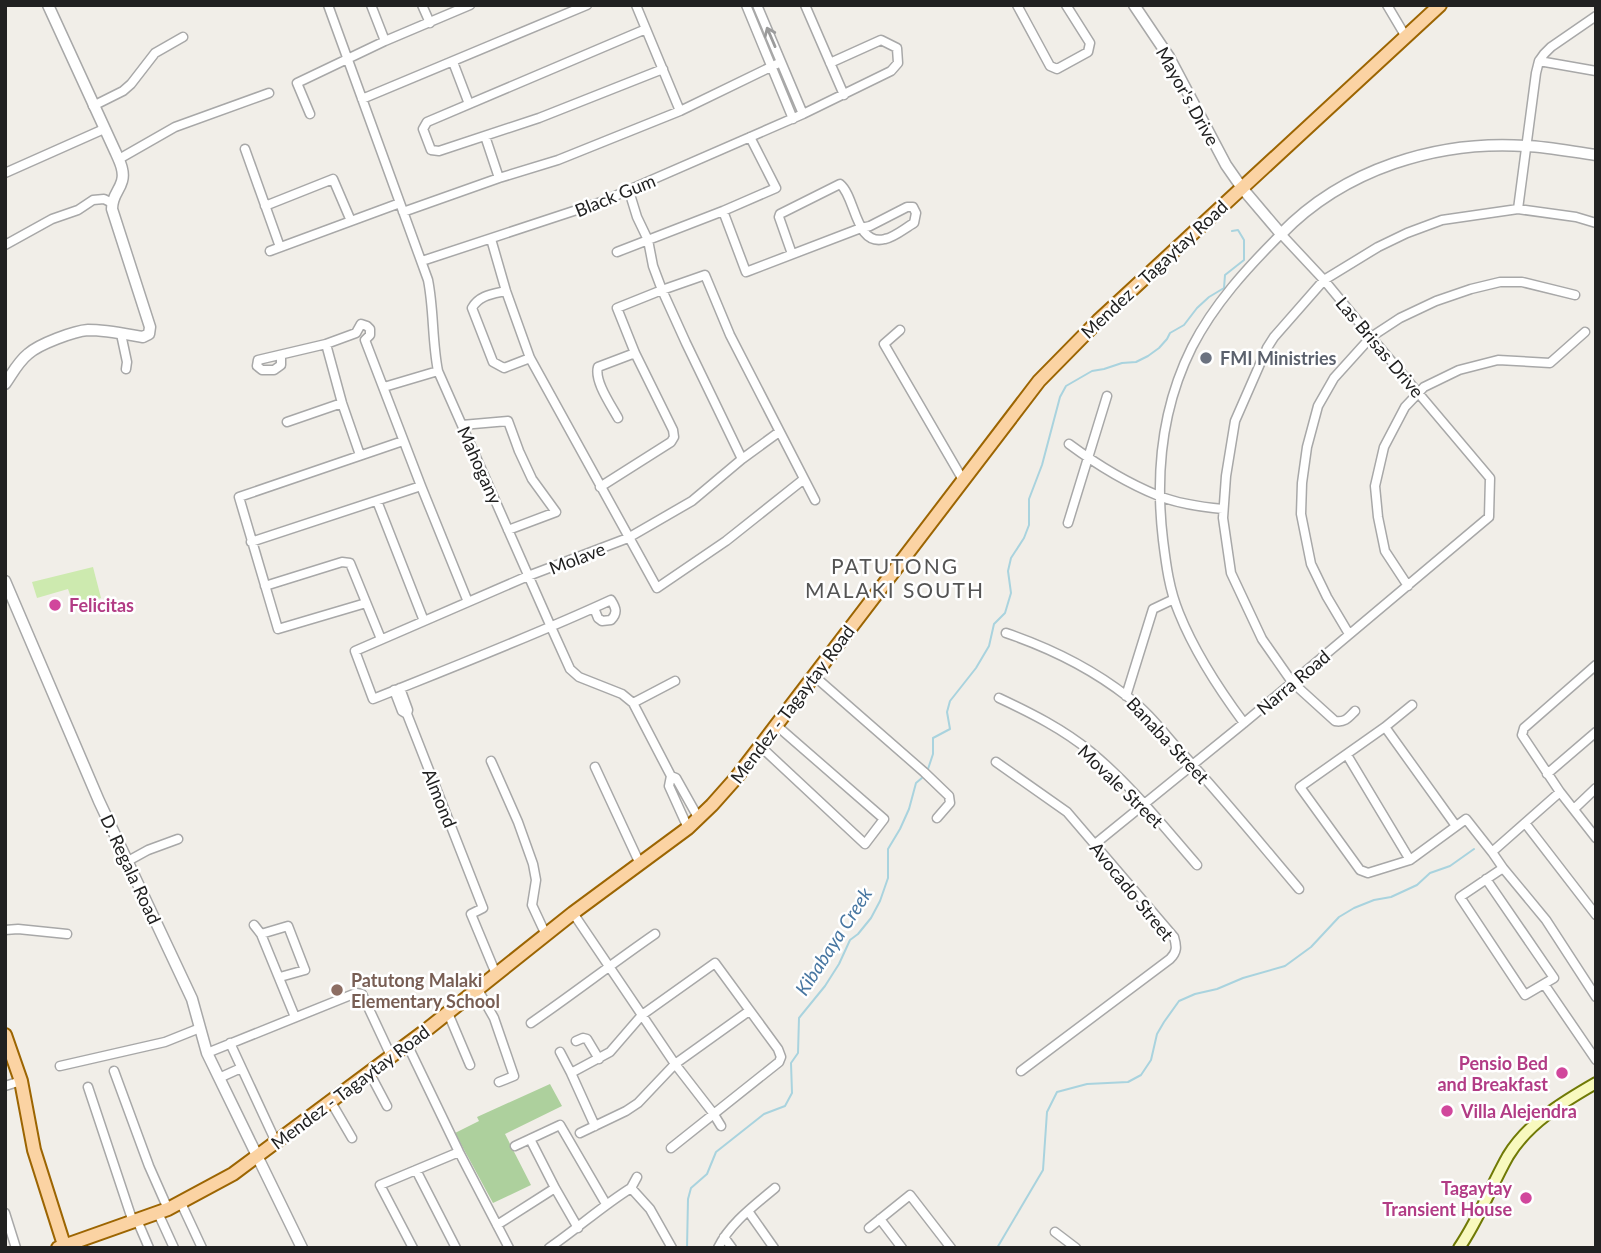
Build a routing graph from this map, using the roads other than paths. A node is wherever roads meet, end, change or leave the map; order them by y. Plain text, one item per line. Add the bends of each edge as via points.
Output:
1 (48, 5) edge
2 (328, 5) edge
3 (371, 5) edge
4 (422, 5) edge
5 (470, 5) edge
6 (587, 5) edge
7 (636, 5) edge
8 (746, 5) edge
9 (757, 5) edge
10 (806, 5) edge
11 (1017, 5) edge
12 (1066, 5) edge
13 (1134, 5) edge
14 (1387, 5) edge
15 (1440, 5) edge
16 (1596, 16) edge
17 (430, 23) junction
18 (646, 29) junction
19 (183, 37) dead end
20 (1406, 37) junction
21 (385, 41) junction
22 (347, 60) junction
23 (1539, 61) junction
24 (453, 62) junction
25 (781, 62) junction
26 (830, 63) junction
27 (772, 66) junction
28 (663, 69) junction
29 (1596, 71) edge
30 (269, 93) dead end
31 (844, 94) junction
32 (362, 99) junction
33 (469, 103) junction
34 (93, 106) junction
35 (680, 111) junction
36 (310, 114) dead end
37 (803, 114) junction
38 (793, 118) junction
39 (104, 129) junction
40 (485, 136) junction
41 (750, 137) junction
42 (1527, 146) junction
43 (244, 149) dead end
44 (1596, 155) edge
45 (119, 159) junction
46 (5, 173) edge
47 (499, 178) junction
48 (1242, 188) junction
49 (629, 191) junction
50 (112, 202) junction
51 (400, 203) junction
52 (265, 205) junction
53 (1518, 209) junction
54 (723, 211) junction
55 (403, 212) junction
56 (351, 221) junction
57 (1596, 223) edge
58 (861, 228) junction
59 (1281, 234) junction
60 (491, 239) junction
61 (648, 240) junction
62 (5, 244) edge
63 (280, 247) junction
64 (270, 251) dead end
65 (617, 252) dead end
66 (792, 254) junction
67 (422, 261) junction
68 (1324, 279) junction
69 (506, 290) junction
70 (662, 290) junction
71 (1575, 295) dead end
72 (900, 330) dead end
73 (1585, 332) dead end
74 (121, 334) junction
75 (1371, 337) junction
76 (326, 344) junction
77 (635, 354) junction
78 (281, 355) dead end
79 (530, 358) junction
80 (126, 369) dead end
81 (438, 371) junction
82 (5, 384) edge
83 (384, 387) junction
84 (1418, 392) junction
85 (1107, 396) dead end
86 (342, 403) junction
87 (618, 418) dead end
88 (287, 422) dead end
89 (462, 425) junction
90 (779, 432) junction
91 (404, 441) junction
92 (1069, 444) dead end
93 (360, 455) junction
94 (1088, 458) junction
95 (742, 459) junction
96 (804, 479) junction
97 (963, 480) junction
98 (421, 486) junction
99 (600, 487) junction
100 (1160, 497) junction
101 (815, 500) dead end
102 (377, 501) junction
103 (1223, 509) junction
104 (1489, 517) joint
105 (1068, 523) dead end
106 (508, 530) junction
107 (628, 538) junction
108 (251, 542) junction
109 (528, 576) junction
110 (5, 581) edge
111 (265, 586) junction
112 (1408, 586) junction
113 (1174, 599) junction
114 (468, 602) junction
115 (366, 603) junction
116 (594, 608) dead end
117 (424, 621) junction
118 (551, 628) junction
119 (1006, 633) dead end
120 (1349, 634) junction
121 (381, 639) junction
122 (1596, 665) edge
123 (813, 676) junction
124 (675, 681) dead end
125 (1292, 682) junction
126 (397, 689) junction
127 (1126, 696) junction
128 (999, 698) dead end
129 (633, 704) junction
130 (1412, 705) dead end
131 (1355, 711) dead end
132 (1244, 723) junction
133 (776, 724) junction
134 (1385, 727) junction
135 (1596, 732) edge
136 (760, 746) junction
137 (1347, 755) junction
138 (491, 761) dead end
139 (996, 762) dead end
140 (1193, 764) junction
141 (595, 767) dead end
142 (1547, 774) junction
143 (671, 776) junction
144 (1596, 788) edge
145 (1560, 792) junction
146 (689, 801) junction
147 (1144, 803) junction
148 (678, 807) junction
149 (1574, 809) junction
150 (699, 818) junction
151 (937, 818) dead end
152 (1525, 823) junction
153 (1456, 826) junction
154 (688, 828) junction
155 (1596, 838) edge
156 (178, 839) dead end
157 (1095, 844) junction
158 (1492, 852) junction
159 (1410, 860) junction
160 (128, 861) junction
161 (640, 864) junction
162 (1197, 865) dead end
163 (1503, 868) junction
164 (1486, 880) junction
165 (1299, 889) dead end
166 (573, 914) junction
167 (1596, 915) edge
168 (254, 925) dead end
169 (5, 930) edge
170 (66, 934) dead end
171 (261, 934) junction
172 (655, 934) dead end
173 (546, 935) junction
174 (610, 965) junction
175 (496, 974) junction
176 (280, 977) junction
177 (1544, 984) junction
178 (477, 988) junction
179 (1596, 997) edge
180 (749, 1012) junction
181 (447, 1013) junction
182 (642, 1015) junction
183 (295, 1017) junction
184 (531, 1023) dead end
185 (200, 1028) junction
186 (5, 1035) edge
187 (576, 1041) dead end
188 (230, 1043) junction
189 (407, 1044) junction
190 (560, 1052) dead end
191 (207, 1053) junction
192 (391, 1056) junction
193 (599, 1059) junction
194 (1596, 1060) edge
195 (676, 1064) junction
196 (470, 1065) dead end
197 (60, 1066) dead end
198 (241, 1068) junction
199 (114, 1071) dead end
200 (1021, 1071) dead end
201 (369, 1072) junction
202 (571, 1073) junction
203 (219, 1078) junction
204 (21, 1081) junction
205 (499, 1082) dead end
206 (1596, 1083) edge
207 (5, 1086) edge
208 (88, 1087) dead end
209 (331, 1102) junction
210 (387, 1106) dead end
211 (713, 1113) junction
212 (595, 1126) junction
213 (721, 1126) dead end
214 (580, 1133) dead end
215 (352, 1138) dead end
216 (530, 1139) junction
217 (276, 1142) junction
218 (515, 1146) dead end
219 (671, 1148) dead end
220 (459, 1152) junction
221 (257, 1156) junction
222 (415, 1170) junction
223 (637, 1177) dead end
224 (555, 1188) junction
225 (631, 1188) junction
226 (775, 1188) dead end
227 (181, 1203) junction
228 (606, 1204) junction
229 (163, 1211) junction
230 (748, 1211) junction
231 (5, 1213) edge
232 (880, 1219) junction
233 (135, 1221) junction
234 (497, 1225) junction
235 (578, 1228) junction
236 (869, 1228) dead end
237 (1055, 1232) dead end
238 (724, 1237) junction
239 (62, 1247) edge
240 (16, 1248) edge
241 (149, 1248) edge
242 (174, 1248) edge
243 (202, 1248) edge
244 (302, 1248) edge
245 (413, 1248) edge
246 (456, 1248) edge
247 (509, 1248) edge
248 (549, 1248) edge
249 (672, 1248) edge
250 (718, 1248) edge
251 (732, 1248) edge
252 (774, 1248) edge
253 (901, 1248) edge
254 (951, 1248) edge
255 (1076, 1248) edge
256 (1459, 1248) edge

1 - 34 street
2 - 22 street, Mahogany
3 - 21 street
4 - 17 street
5 - 17 street
6 - 24 street
7 - 18 street
8 - 27 street
25 -> 9 street
10 - 26 street
11 - 12 street via 1050,66 1057,69 1088,52 1090,43
13 - 48 street, Mayor's Drive via 1169,57
14 - 20 street
15 - 20 main road, Mendez - Tagaytay Road
16 - 23 street via 1551,47
17 - 21 street
18 - 28 street
18 - 33 street
19 - 34 street via 155,53 123,91
20 - 48 main road, Mendez - Tagaytay Road
21 - 22 street
22 - 32 street, Mahogany
22 - 36 street via 297,83
23 - 29 street
23 - 42 street
24 - 32 street
24 - 33 street
25 - 27 street
25 - 37 street
26 - 31 street
26 - 31 street, Black Gum via 881,40 897,48 898,63 891,71
27 - 35 street
27 - 38 street
28 - 35 street
28 - 40 street
30 - 45 street via 175,127
31 - 37 street, Black Gum
32 - 51 street, Mahogany
33 - 40 street via 427,122 424,130 430,150
34 - 39 street
35 - 47 street via 558,160
37 - 38 street, Black Gum
38 - 41 street, Black Gum
39 - 45 street
39 - 46 street
40 - 47 street
41 - 49 street, Black Gum
41 - 54 street via 776,188
42 - 44 street
42 - 53 street
42 - 59 street via 1441,150 1397,162 1332,192
43 - 52 street
45 - 50 street via 123,178
47 - 55 street
48 - 59 street, Las Brisas Drive
48 - 97 main road, Mendez - Tagaytay Road via 1063,355
49 - 60 street, Black Gum
49 - 61 street
50 - 62 street via 93,200
50 - 74 street via 150,327 143,337
51 - 55 street, Mahogany
51 - 56 street
52 - 56 street via 333,179
52 - 63 street
53 - 57 street
53 - 68 street via 1442,220 1378,247
54 - 61 street
54 - 66 street via 746,272
55 - 67 street, Mahogany
56 - 63 street
58 - 58 street via 907,207 916,213 914,223 888,239 869,236
58 - 66 street
58 - 66 street via 840,184 780,214
59 - 68 street, Las Brisas Drive
59 - 100 street via 1231,288 1192,347 1164,431
60 - 67 street, Black Gum
60 - 69 street
61 - 65 street
61 - 70 street
63 - 64 street
67 - 81 street, Mahogany via 431,298
68 - 75 street, Las Brisas Drive
68 - 103 street via 1274,337 1254,375 1235,421
69 - 79 street
69 - 79 street via 481,298 472,308 493,362 504,368
70 - 77 street via 617,308
70 - 90 street via 705,275
70 - 95 street
71 - 75 street via 1522,282 1500,282 1436,301
72 - 97 street via 884,344
73 - 84 street via 1550,363 1498,360 1460,370
74 - 80 street
74 - 82 street via 90,330 63,337 25,356
75 - 84 street, Las Brisas Drive
75 - 120 street via 1334,378 1318,406 1302,483 1301,514 1311,564
76 - 78 street
76 - 83 street via 356,333 361,324 367,326 370,335 365,340
76 - 86 street
77 - 87 street via 598,367 596,372
77 - 99 street via 674,437
79 - 99 street
81 - 83 street
81 - 89 street, Mahogany
83 - 91 street
84 - 104 street, Las Brisas Drive via 1490,478
84 - 112 street via 1384,447 1375,486 1385,551
85 - 94 street
86 - 88 street
86 - 93 street
89 - 106 street, Mahogany
89 - 106 street via 508,421 532,479 556,512
90 - 95 street, Molave
90 - 96 street
91 - 93 street
91 - 98 street
92 - 94 street
93 - 108 street via 239,497
94 - 100 street
94 - 105 street
95 - 107 street, Molave via 692,501
96 - 101 street
96 - 107 street via 726,541 656,587
97 - 123 main road, Mendez - Tagaytay Road
98 - 102 street
98 - 114 street
99 - 107 street
100 - 103 street
100 - 113 street via 1166,567
102 - 108 street
102 - 117 street
103 - 125 street via 1231,573 1262,639
104 - 112 street, Narra Road
106 - 109 street, Mahogany
107 - 109 street, Molave
108 - 111 street
109 - 114 street, Molave
109 - 118 street, Mahogany
110 - 160 street, D. Regala Road
111 - 115 street via 350,563
111 - 115 street via 278,629
112 - 120 street, Narra Road
113 - 127 street via 1153,609
113 - 132 street via 1206,668
114 - 117 street, Molave
115 - 121 street
116 - 118 street
117 - 121 street, Molave
118 - 126 street
118 - 129 street, Mahogany via 570,670
119 - 127 street, Banaba Street via 1071,659
120 - 125 street, Narra Road
121 - 126 street, Molave via 355,651 373,699
122 - 142 street via 1524,728 1523,739
123 - 133 main road, Mendez - Tagaytay Road
123 - 151 street via 948,796 950,803
124 - 129 street
125 - 131 street via 1335,721 1345,720
125 - 132 street, Narra Road
126 - 175 street, Almond via 483,908 471,914
127 - 140 street, Banaba Street
128 - 147 street, Movale Street via 1060,730
129 - 143 street
130 - 134 street
132 - 140 street, Narra Road
133 - 136 main road, Mendez - Tagaytay Road
133 - 136 street via 884,819 865,844
134 - 137 street
134 - 153 street
135 - 142 street
136 - 150 main road, Mendez - Tagaytay Road
137 - 159 street
137 - 159 street via 1300,786 1360,870 1368,873
138 - 173 street via 533,864 532,905
139 - 157 street, Avocado Street via 1067,813
140 - 147 street, Narra Road
140 - 165 street, Banaba Street
141 - 161 street
142 - 145 street
143 - 146 street
143 - 148 street via 669,786
144 - 149 street
145 - 149 street
145 - 152 street
146 - 148 street
146 - 150 street
147 - 157 street, Narra Road
147 - 162 street, Movale Street
148 - 154 street
149 - 155 street
150 - 154 main road, Mendez - Tagaytay Road
152 - 158 street
152 - 167 street
153 - 158 street via 1466,819
153 - 159 street
154 - 161 main road, Mendez - Tagaytay Road
156 - 160 street
157 - 200 street, Avocado Street via 1174,937 1177,948 1170,959
158 - 163 street
160 - 185 street, D. Regala Road via 192,999
161 - 166 main road, Mendez - Tagaytay Road
163 - 164 street
163 - 179 street via 1546,920
164 - 177 street via 1554,978
164 - 177 street via 1460,897 1525,995
166 - 173 main road, Mendez - Tagaytay Road
166 - 174 street
168 - 171 street
169 - 170 street
171 - 176 street
171 - 176 street via 288,926 305,970
172 - 174 street
173 - 175 main road, Mendez - Tagaytay Road
174 - 182 street
174 - 184 street
175 - 178 main road, Mendez - Tagaytay Road
176 - 183 street
177 - 194 street
178 - 181 main road, Mendez - Tagaytay Road
178 - 205 street via 494,1018 514,1076
180 - 182 street via 715,963
180 - 195 street
180 - 211 street via 778,1049 779,1062
181 - 189 main road, Mendez - Tagaytay Road
181 - 196 street
182 - 193 street
182 - 195 street
183 - 188 street
183 - 192 street via 362,994
185 - 191 street, D. Regala Road
185 - 197 street
186 - 204 main road
187 - 193 street via 587,1039
188 - 191 street
188 - 198 street
189 - 192 main road, Mendez - Tagaytay Road
189 - 220 street
190 - 202 street
191 - 203 street, D. Regala Road
192 - 201 main road, Mendez - Tagaytay Road
193 - 202 street
195 - 211 street
195 - 212 street via 638,1102
198 - 203 street
198 - 217 street
199 - 229 street
201 - 209 main road, Mendez - Tagaytay Road
201 - 210 street
202 - 212 street
203 - 221 street, D. Regala Road
204 - 207 street
204 - 239 main road via 34,1150
206 - 256 main road via 1548,1113 1512,1150
208 - 233 street
209 - 215 street
209 - 217 main road, Mendez - Tagaytay Road
211 - 213 street
211 - 219 street
212 - 214 street
216 - 218 street
216 - 224 street
216 - 228 street via 560,1125
217 - 221 main road, Mendez - Tagaytay Road
220 - 222 street
220 - 234 street
221 - 227 main road, Mendez - Tagaytay Road
221 - 244 street, D. Regala Road
222 - 245 street via 380,1185
222 - 246 street
223 - 225 street
224 - 234 street
224 - 235 street
225 - 228 street
225 - 249 street via 650,1209
226 - 230 street
227 - 229 main road, Mendez - Tagaytay Road
227 - 243 street
228 - 235 street
229 - 233 main road, Mendez - Tagaytay Road
229 - 242 street
230 - 238 street
230 - 252 street
231 - 240 street
232 - 236 street
232 - 253 street
232 - 254 street via 910,1195
233 - 239 main road, Mendez - Tagaytay Road
233 - 241 street
234 - 247 street
235 - 248 street
237 - 255 street
238 - 250 street
238 - 251 street

